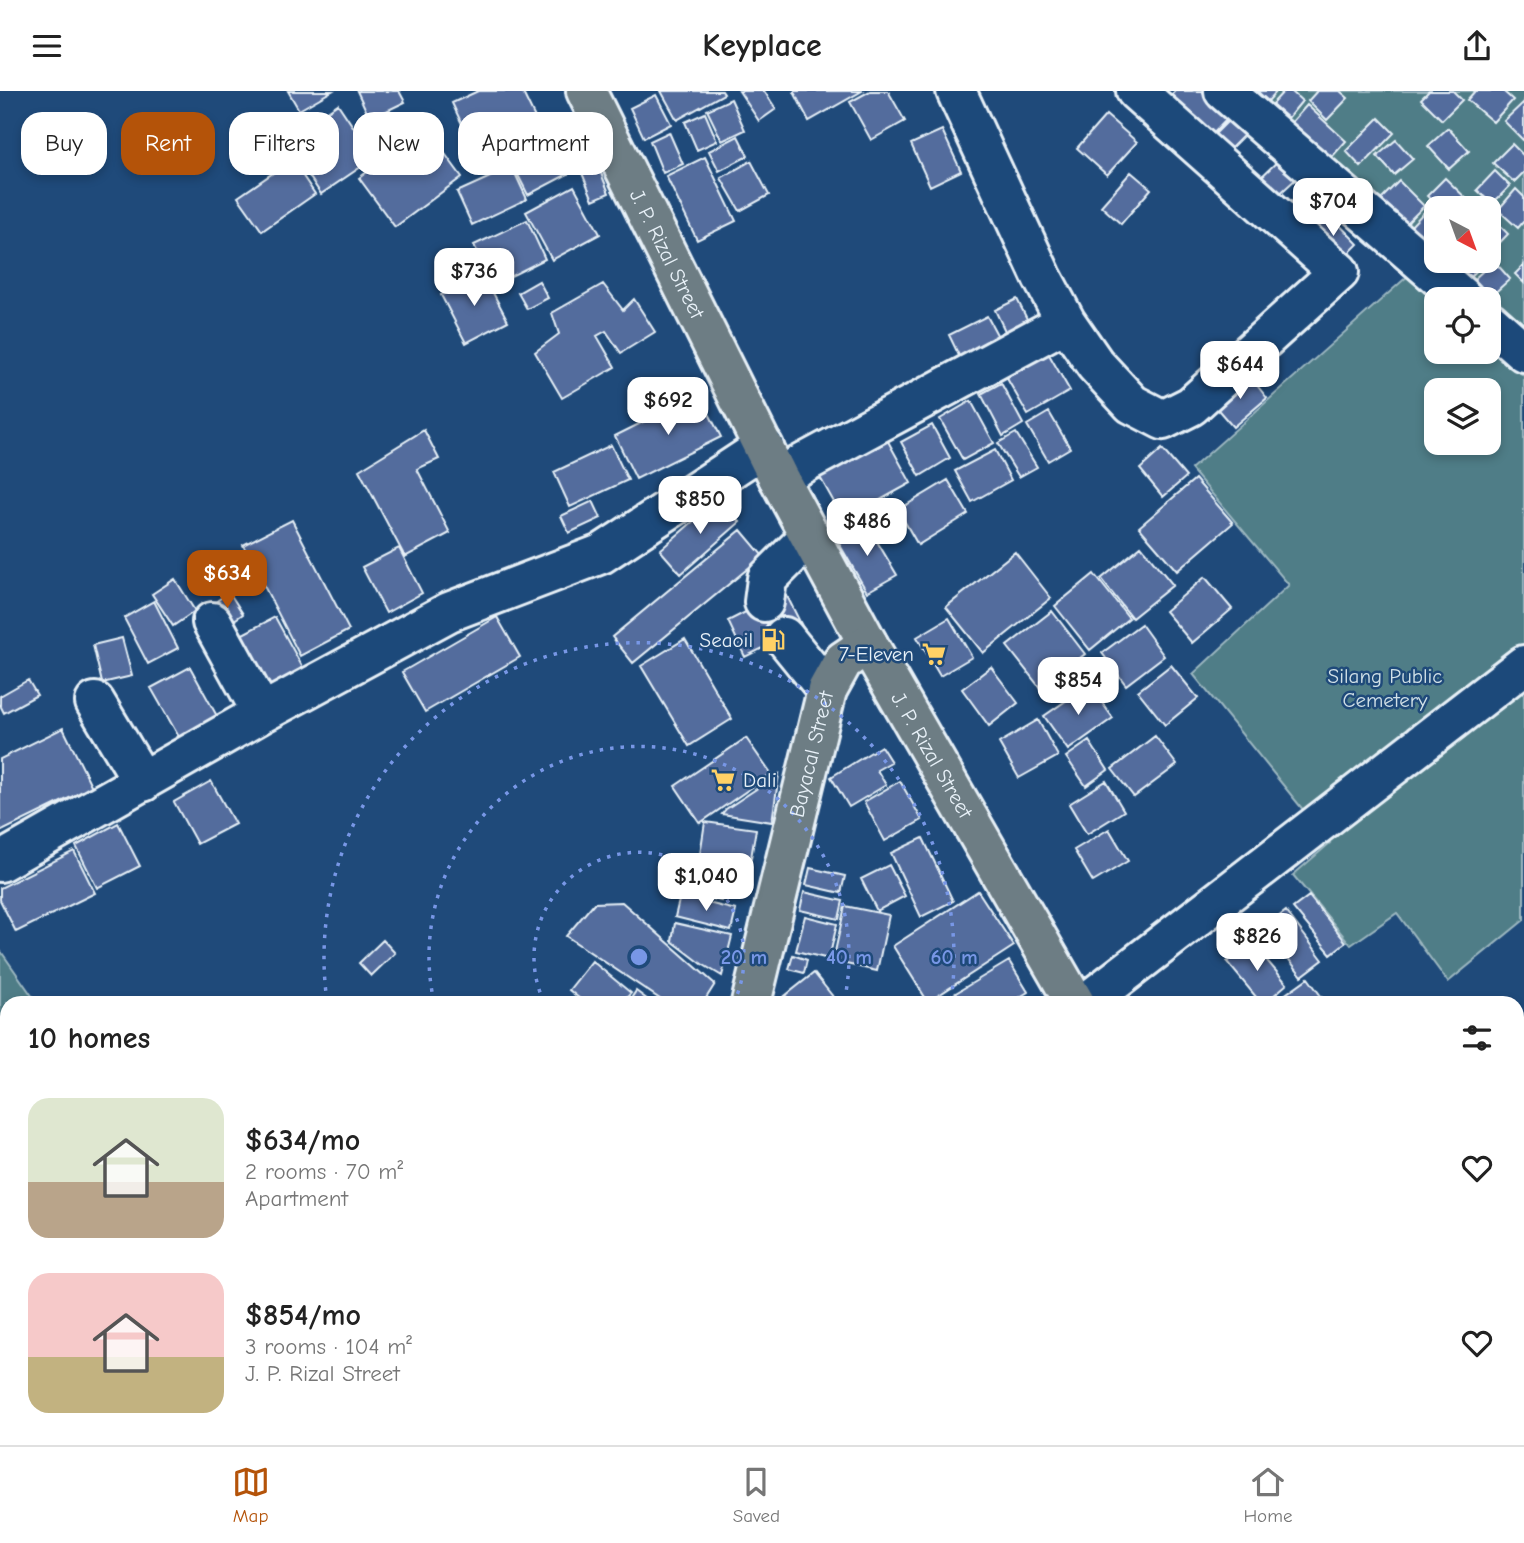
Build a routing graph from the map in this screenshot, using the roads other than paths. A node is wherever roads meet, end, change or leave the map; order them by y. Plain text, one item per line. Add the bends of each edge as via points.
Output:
1 (586, 91) edge
2 (956, 91) edge
3 (1136, 91) edge
4 (1224, 91) edge
5 (1450, 287) edge
6 (1066, 323) junction
7 (1501, 332) edge
8 (1524, 352) edge
9 (771, 462) junction
10 (810, 536) junction
11 (764, 602) dead end
12 (212, 622) dead end
13 (784, 637) dead end
14 (868, 643) junction
15 (1524, 665) edge
16 (827, 690) junction
17 (95, 702) dead end
18 (262, 713) junction
19 (142, 782) junction
20 (0, 862) edge
21 (753, 996) edge
22 (1071, 996) edge
23 (1095, 996) edge

1 - 9 main road, J. P. Rizal Street
2 - 6 street
3 - 6 street via 1339,272 1191,407 1163,420 1132,404
4 - 5 street
6 - 9 street
7 - 8 street
9 - 10 main road, J. P. Rizal Street
9 - 18 street via 601,554 449,612
10 - 11 street via 767,579
10 - 14 main road, J. P. Rizal Street
12 - 18 street
13 - 16 street
14 - 16 main road, Bayacal Street via 843,661
14 - 22 main road, J. P. Rizal Street
15 - 23 street
16 - 21 main road, Bayacal Street
17 - 19 street
18 - 19 street
19 - 20 street

